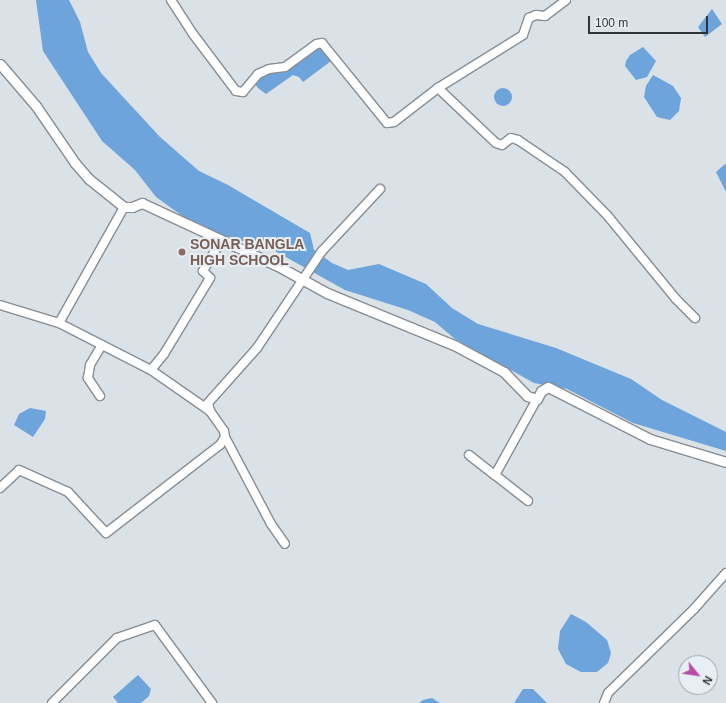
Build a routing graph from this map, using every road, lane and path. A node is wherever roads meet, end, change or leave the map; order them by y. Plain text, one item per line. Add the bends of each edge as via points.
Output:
1 (171, 0) edge
2 (566, 0) edge
3 (0, 64) edge
4 (438, 88) junction
5 (380, 189) dead end
6 (124, 206) junction
7 (221, 241) junction
8 (305, 278) junction
9 (0, 305) edge
10 (695, 318) dead end
11 (60, 323) junction
12 (102, 345) junction
13 (151, 370) junction
14 (100, 396) dead end
15 (537, 399) junction
16 (210, 411) junction
17 (225, 437) junction
18 (470, 455) dead end
19 (726, 462) edge
20 (495, 475) junction
21 (0, 488) edge
22 (528, 501) dead end
23 (285, 544) dead end
24 (726, 573) edge
25 (52, 703) edge
26 (212, 703) edge
27 (604, 703) edge

1 - 4 street via 236,91 243,92 258,74 269,69 285,67 322,43 387,123 394,122
2 - 4 street via 545,16 536,15 529,18 523,35
3 - 6 street via 36,106 74,163 89,179
4 - 10 street via 496,143 502,144 511,138 518,140 565,172 607,215 676,299
5 - 8 street via 322,251
6 - 7 street via 132,207 142,203
6 - 11 street
7 - 8 street
7 - 13 street via 203,271 210,278 164,354
8 - 15 street via 456,346 504,372 527,396
8 - 16 street via 257,348 208,403
9 - 11 street
11 - 12 street
12 - 13 street
12 - 14 street via 90,365 88,378
13 - 16 street
15 - 19 street via 548,387 650,439
15 - 20 street
16 - 17 street
17 - 21 street via 220,445 106,533 68,492 19,470
17 - 23 street via 270,524
18 - 20 street
20 - 22 street
24 - 27 street via 694,609 608,694
25 - 26 street via 116,638 155,625

